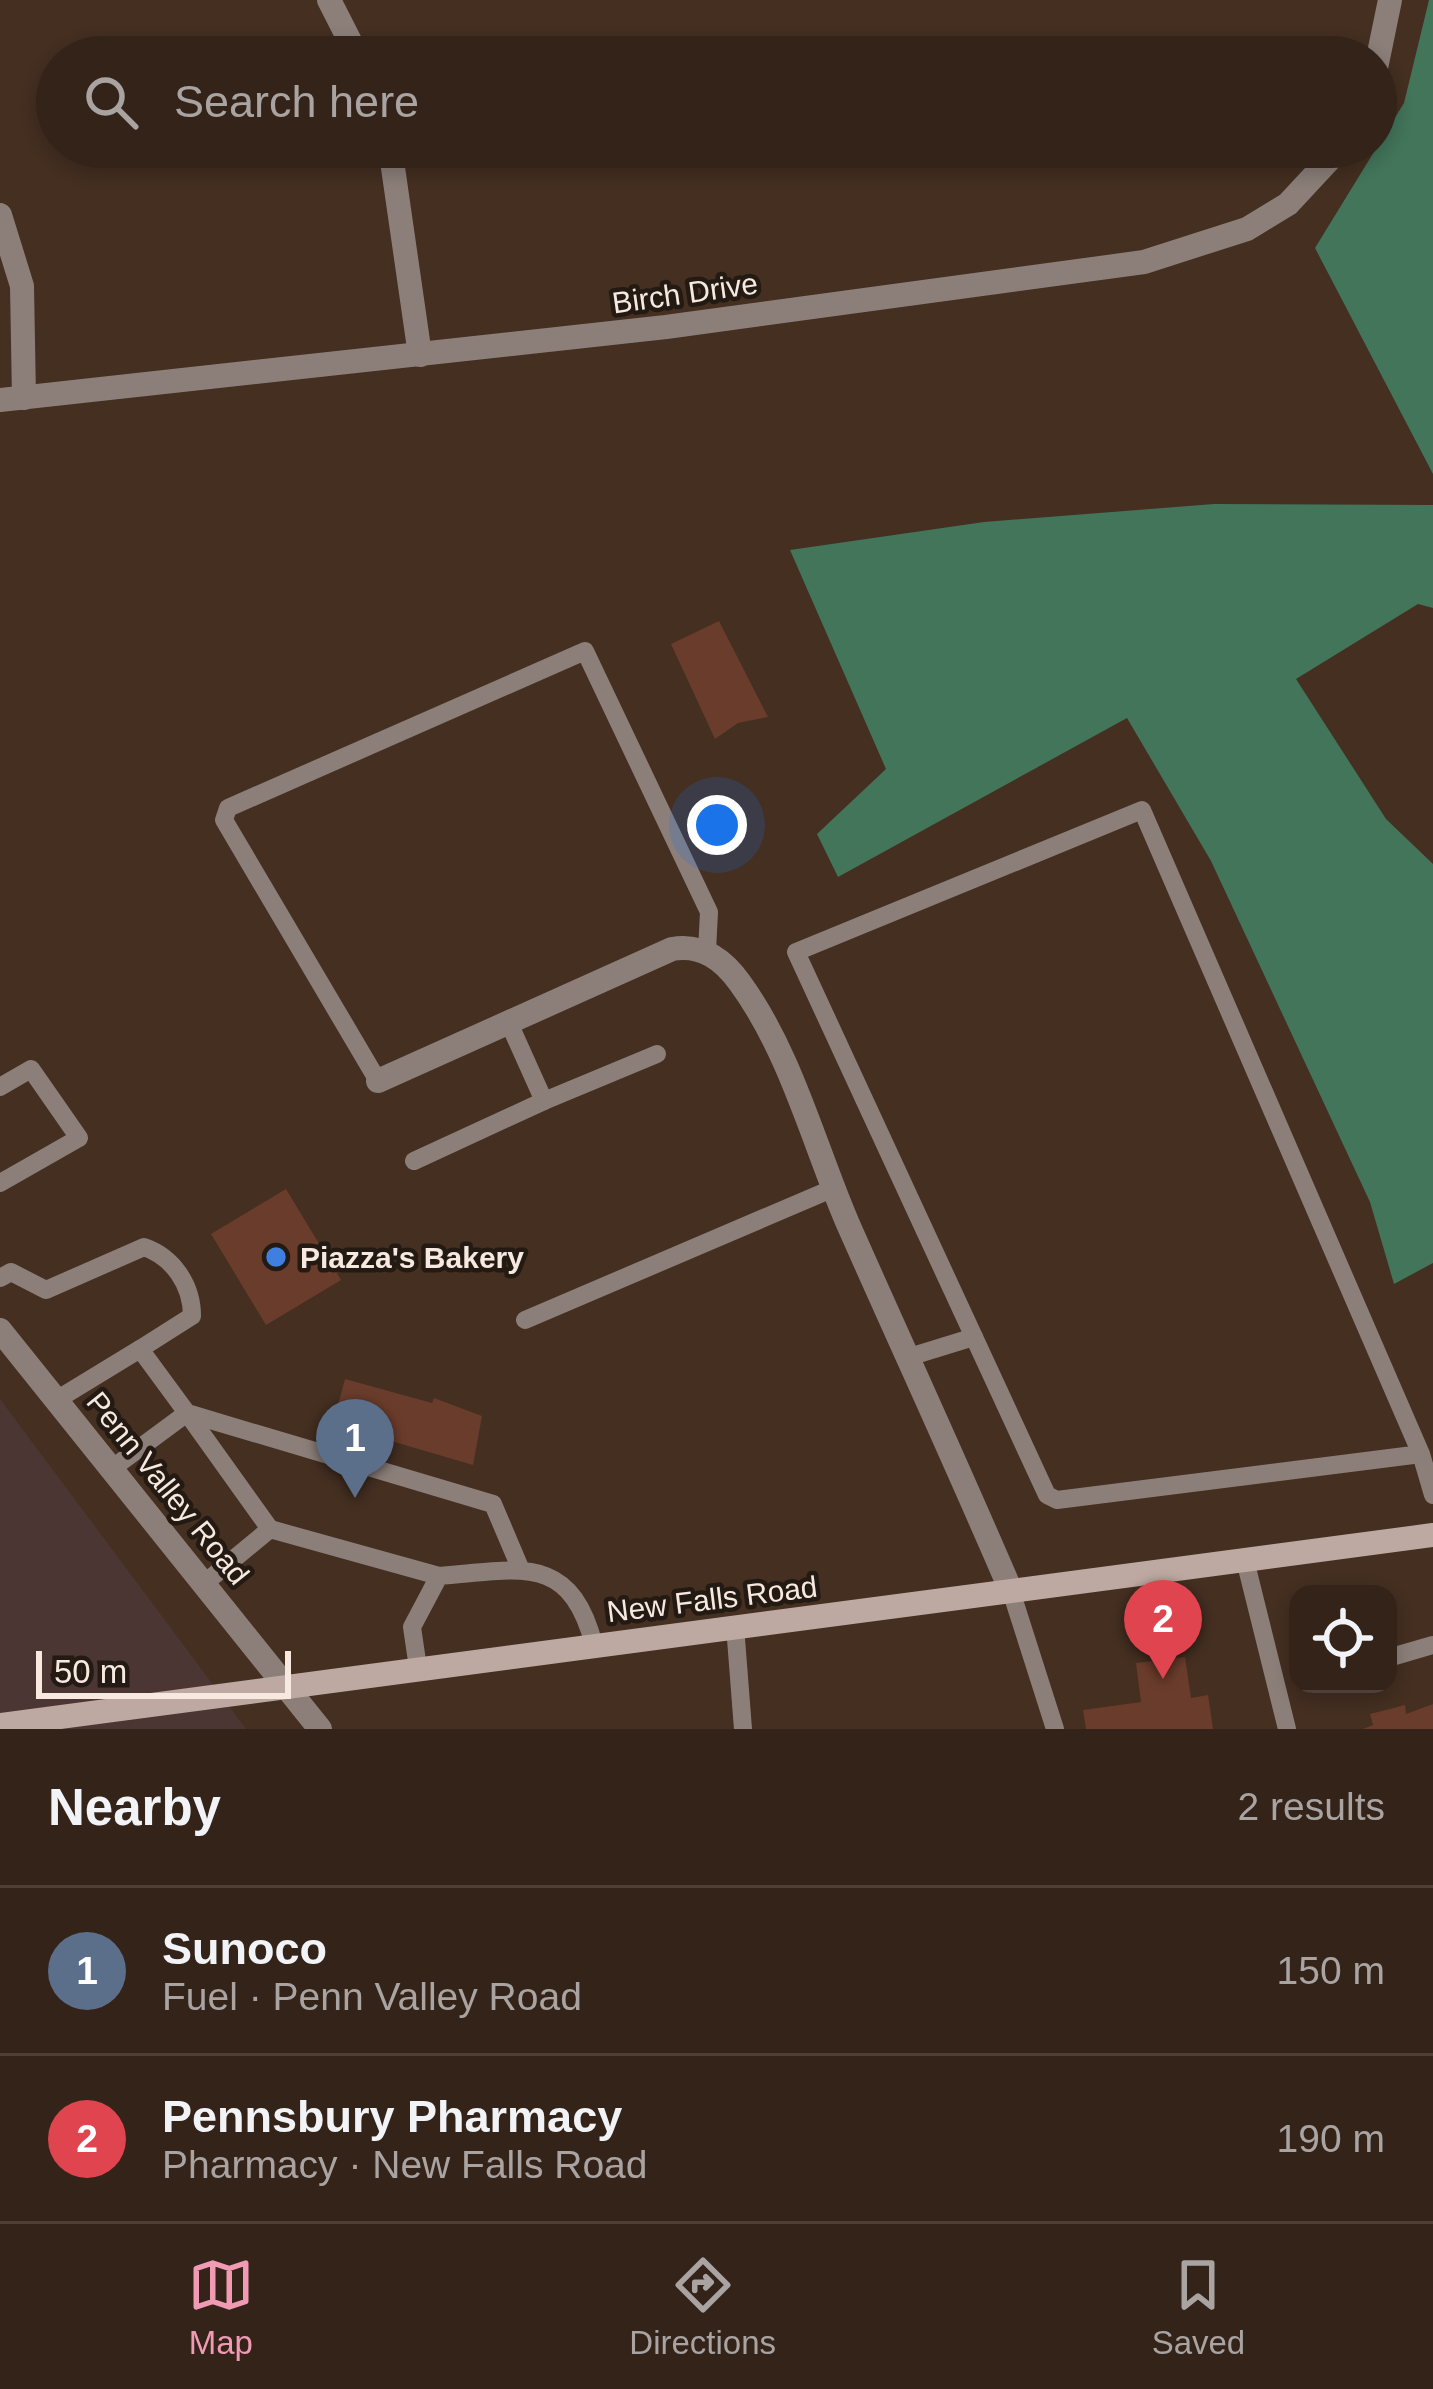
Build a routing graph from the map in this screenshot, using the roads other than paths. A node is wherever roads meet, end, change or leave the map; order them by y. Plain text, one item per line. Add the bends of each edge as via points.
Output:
1 (1390, 0) edge
2 (333, 1) edge
3 (349, 36) edge
4 (1383, 36) edge
5 (393, 168) edge
6 (1321, 168) edge
7 (0, 215) edge
8 (420, 356) junction
9 (12, 399) edge
10 (707, 952) junction
11 (508, 1023) junction
12 (657, 1054) dead end
13 (378, 1081) joint
14 (0, 1087) edge
15 (544, 1101) junction
16 (414, 1161) dead end
17 (0, 1183) edge
18 (833, 1187) junction
19 (0, 1278) edge
20 (525, 1320) dead end
21 (0, 1330) edge
22 (974, 1337) junction
23 (140, 1349) junction
24 (909, 1357) junction
25 (58, 1400) junction
26 (187, 1413) junction
27 (1421, 1454) junction
28 (114, 1467) junction
29 (1433, 1495) edge
30 (270, 1529) junction
31 (1433, 1535) edge
32 (1245, 1560) junction
33 (521, 1570) junction
34 (439, 1576) junction
35 (206, 1582) junction
36 (1011, 1591) junction
37 (735, 1626) junction
38 (594, 1645) junction
39 (1433, 1645) edge
40 (1397, 1655) edge
41 (418, 1668) junction
42 (287, 1685) junction
43 (1289, 1686) edge
44 (1276, 1690) junction
45 (32, 1725) edge
46 (0, 1726) edge
47 (320, 1729) edge
48 (743, 1729) edge
49 (1055, 1729) edge
50 (1287, 1729) edge

1 - 4 street
2 - 3 street
5 - 8 street
6 - 8 street, Birch Drive via 1288,204 1247,230 1144,262
7 - 9 street via 22,286
8 - 9 street, Birch Drive
10 - 11 street via 672,949
10 - 13 lane via 709,912 585,651 228,808 224,820
10 - 18 street via 742,985
11 - 13 street
11 - 15 lane
12 - 15 lane
14 - 17 lane via 31,1069 79,1138
15 - 16 lane
18 - 20 lane
18 - 24 street
19 - 23 lane via 11,1272 46,1290 144,1247 165,1254 192,1296 192,1316
21 - 25 street, Penn Valley Road
22 - 24 lane
22 - 27 lane via 1047,1495 1057,1500
22 - 27 lane via 796,952 1142,810
23 - 25 lane
23 - 26 lane
24 - 36 street
25 - 28 street, Penn Valley Road
26 - 28 lane
26 - 30 lane
26 - 33 lane via 493,1504
27 - 29 lane
28 - 35 street, Penn Valley Road
30 - 34 lane
30 - 35 lane
31 - 32 main road, New Falls Road
32 - 36 main road, New Falls Road
32 - 44 lane
33 - 34 lane
33 - 38 lane via 558,1580 584,1604
34 - 41 lane via 412,1627
35 - 42 street, Penn Valley Road
36 - 37 main road, New Falls Road
36 - 49 lane
37 - 38 main road, New Falls Road
37 - 48 lane
38 - 41 main road, New Falls Road
39 - 40 lane
41 - 42 main road, New Falls Road
42 - 45 main road, New Falls Road
42 - 47 street, Penn Valley Road
43 - 44 lane
44 - 50 lane
45 - 46 main road, New Falls Road

